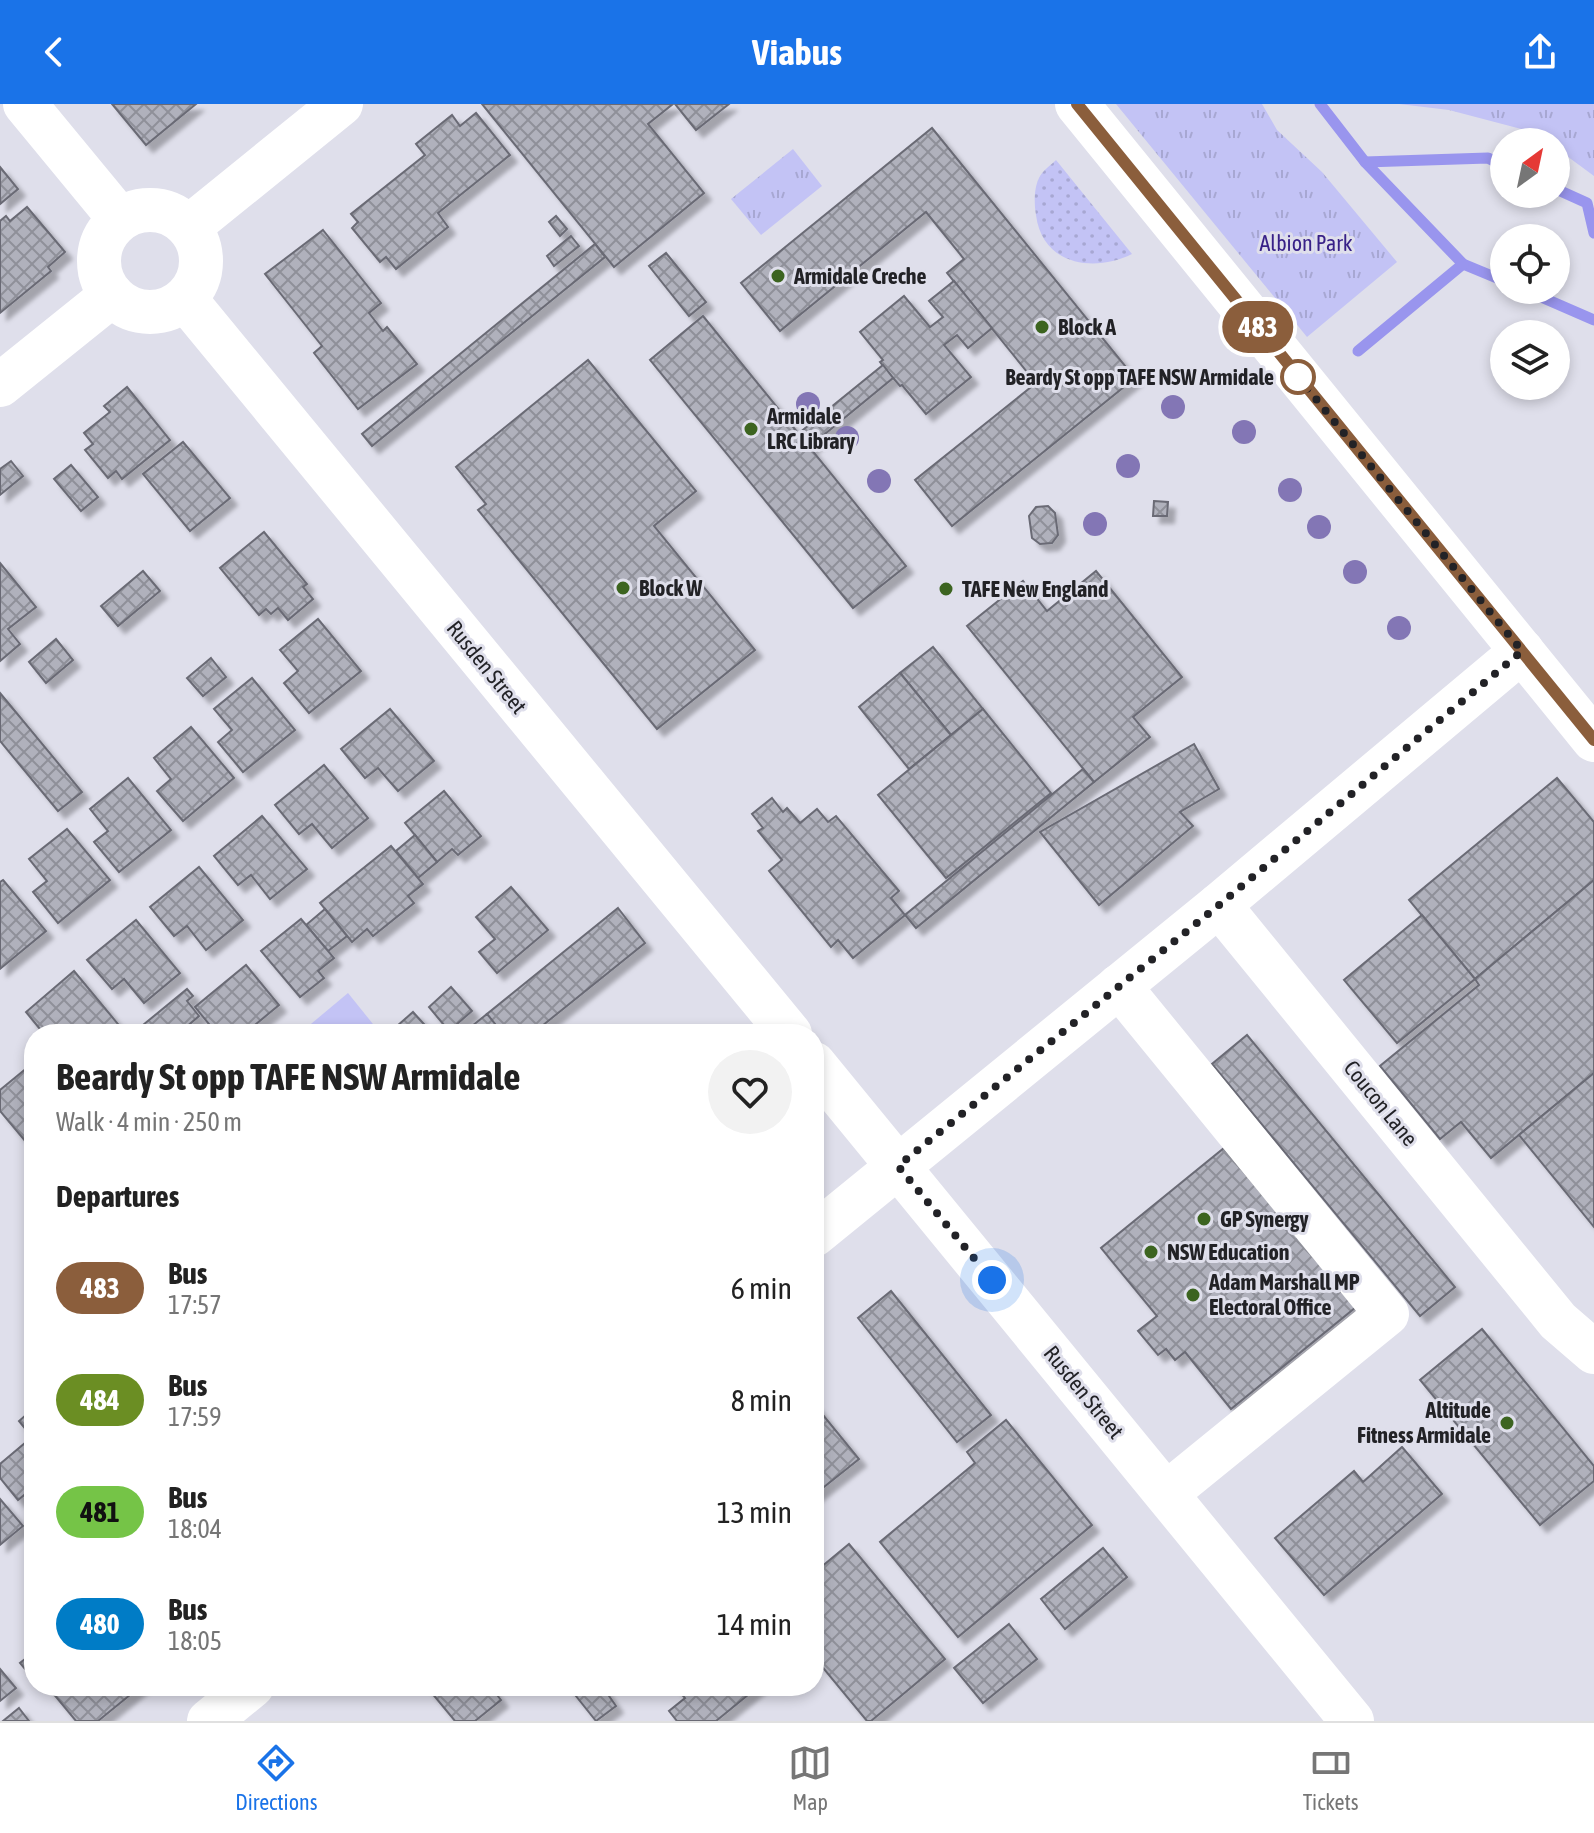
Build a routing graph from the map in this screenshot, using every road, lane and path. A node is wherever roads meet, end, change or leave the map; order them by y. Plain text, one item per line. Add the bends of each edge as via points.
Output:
1 (18, 104) edge
2 (25, 104) edge
3 (341, 104) edge
4 (1077, 104) edge
5 (0, 119) edge
6 (119, 218) junction
7 (189, 227) junction
8 (112, 295) junction
9 (185, 299) junction
10 (0, 385) edge
11 (1522, 651) junction
12 (1594, 740) edge
13 (1219, 905) junction
14 (1119, 986) junction
15 (782, 1024) edge
16 (824, 1076) edge
17 (898, 1166) junction
18 (824, 1227) edge
19 (1594, 1352) edge
20 (1167, 1493) junction
21 (240, 1696) edge
22 (209, 1721) edge
23 (1352, 1721) edge

1 - 5 street
2 - 6 street
3 - 7 street
4 - 11 street
6 - 7 street via 159,209
6 - 8 street via 98,256 102,280
7 - 9 street via 201,249 200,273
8 - 9 street via 132,309 150,313
8 - 10 street
9 - 15 street, Rusden Street
11 - 12 street
11 - 13 street
13 - 14 street
13 - 19 street, Coucon Lane via 1558,1321
14 - 17 street
14 - 20 street via 1387,1314
16 - 17 street, Rusden Street
17 - 18 street
17 - 20 street, Rusden Street
20 - 23 street, Rusden Street
21 - 22 street

